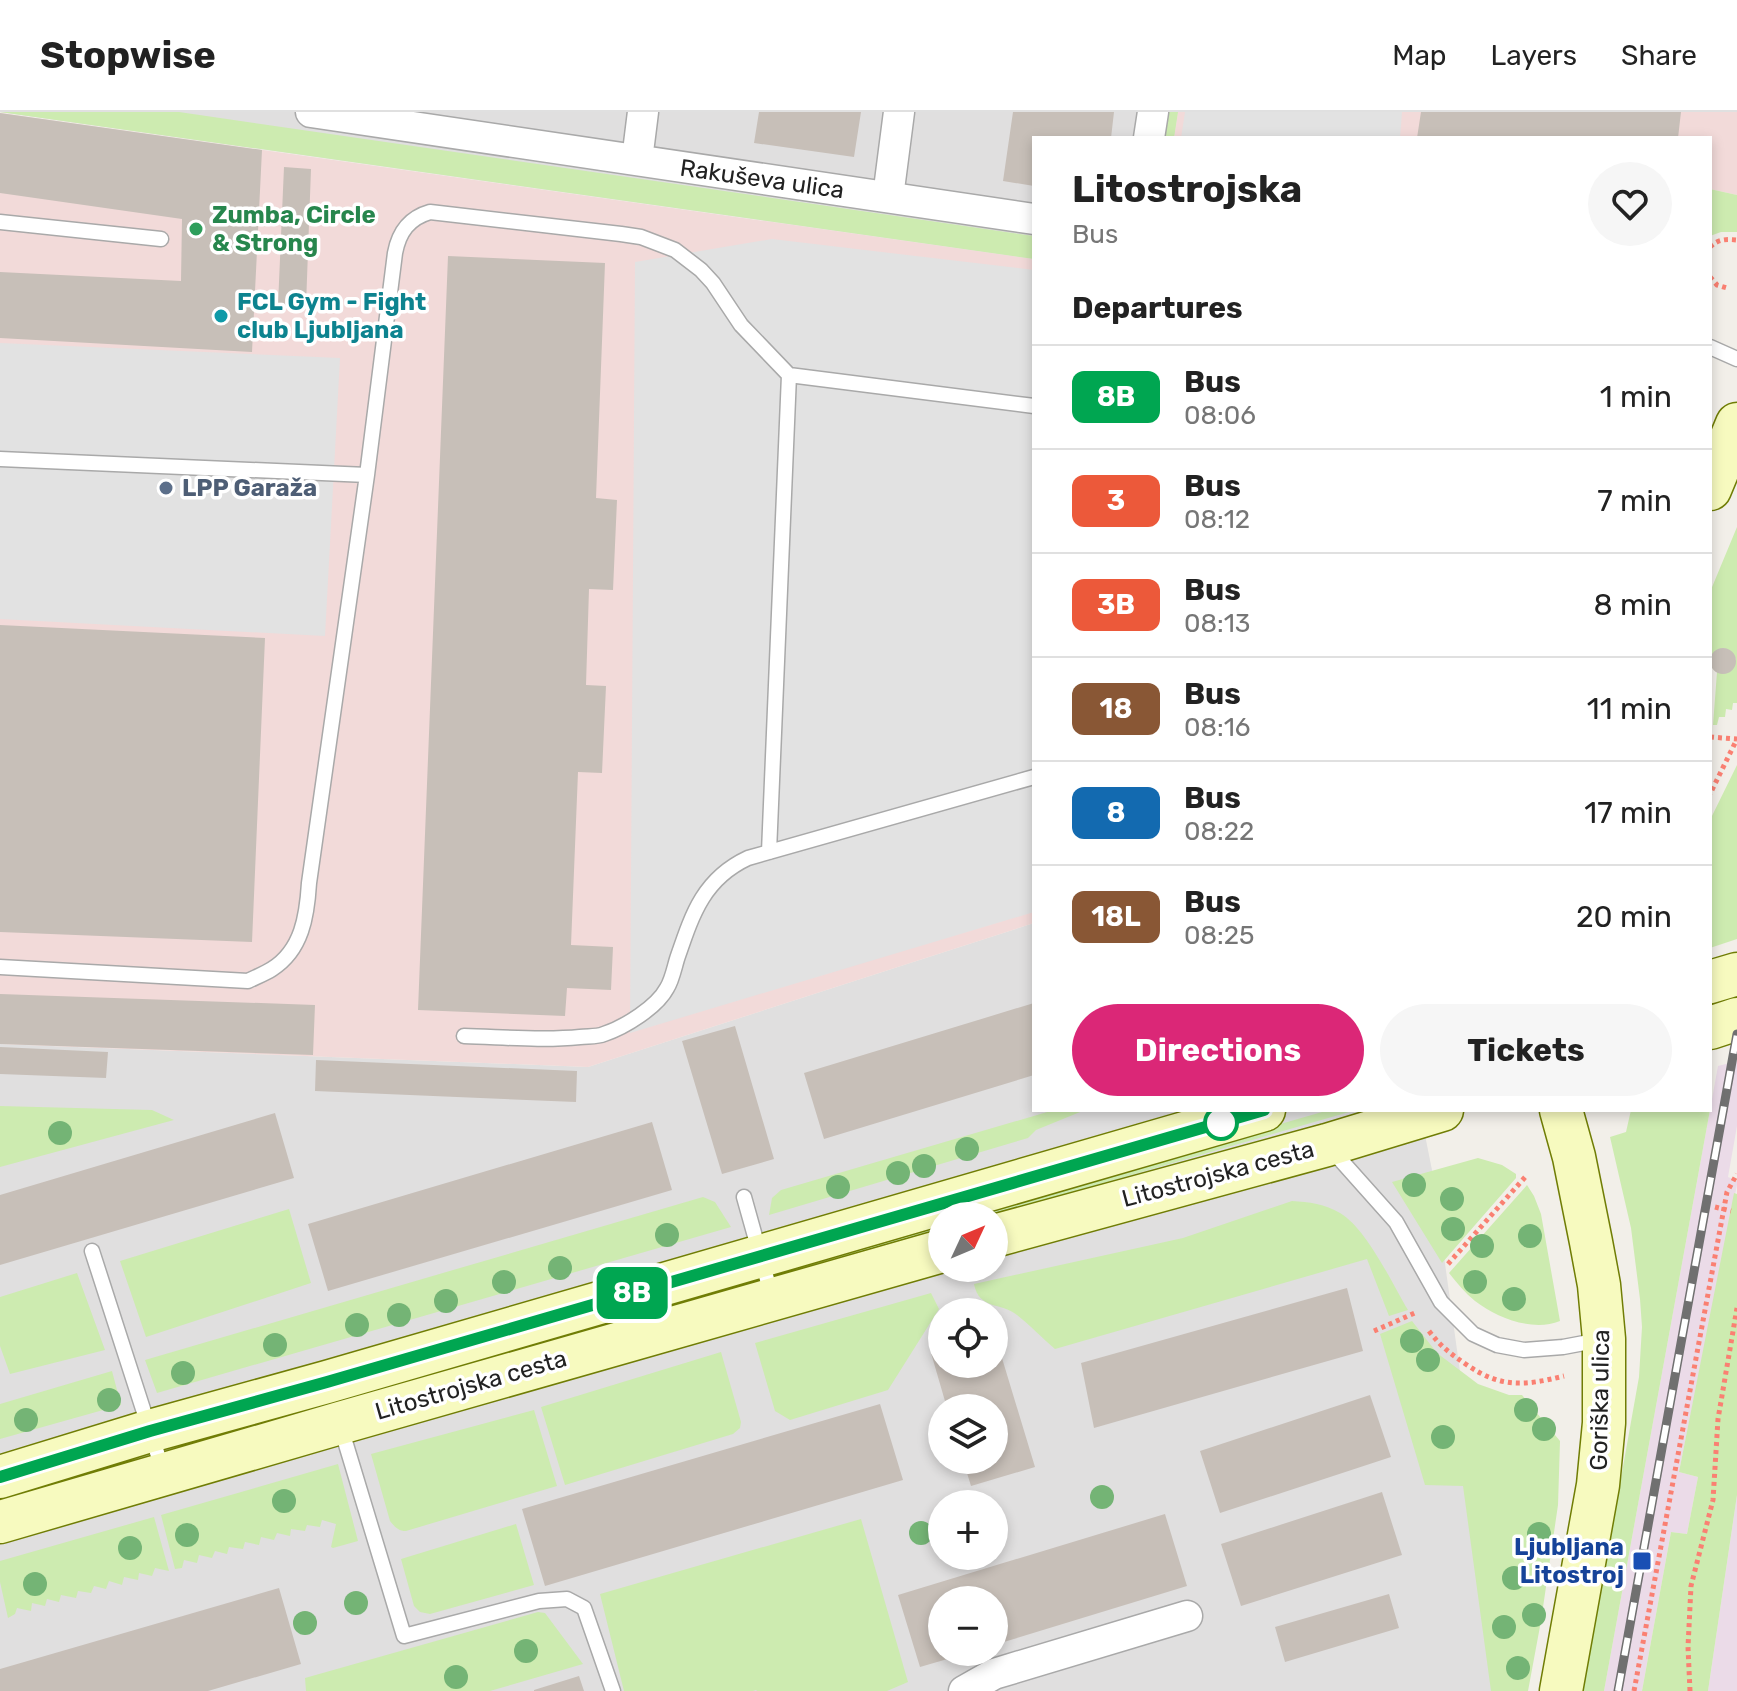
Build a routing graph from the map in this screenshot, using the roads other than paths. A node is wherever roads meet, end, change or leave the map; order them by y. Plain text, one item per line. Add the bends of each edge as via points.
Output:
1 (311, 112) edge
2 (643, 112) edge
3 (899, 112) edge
4 (1153, 112) edge
5 (382, 117) edge
6 (1149, 136) edge
7 (637, 160) junction
8 (888, 197) junction
9 (1032, 219) edge
10 (0, 222) edge
11 (161, 239) dead end
12 (1712, 348) edge
13 (1737, 359) edge
14 (789, 375) junction
15 (1032, 406) edge
16 (1737, 424) edge
17 (0, 459) edge
18 (367, 475) junction
19 (1712, 484) edge
20 (1032, 778) edge
21 (769, 852) junction
22 (0, 967) edge
23 (1737, 974) edge
24 (1712, 981) edge
25 (1737, 1019) edge
26 (1712, 1027) edge
27 (464, 1036) dead end
28 (1257, 1112) edge
29 (1435, 1112) edge
30 (1562, 1112) edge
31 (1327, 1145) junction
32 (744, 1197) dead end
33 (1008, 1232) edge
34 (92, 1251) dead end
35 (928, 1255) edge
36 (760, 1256) junction
37 (773, 1299) junction
38 (1604, 1339) junction
39 (333, 1402) junction
40 (150, 1431) junction
41 (164, 1474) junction
42 (0, 1477) edge
43 (0, 1522) edge
44 (1187, 1616) dead end
45 (613, 1691) edge
46 (964, 1691) edge
47 (1561, 1691) edge

1 - 5 street, Rakuševa ulica
2 - 7 street
3 - 8 street
4 - 6 street
5 - 7 street, Rakuševa ulica
7 - 8 street, Rakuševa ulica
8 - 9 street, Rakuševa ulica
10 - 11 lane
12 - 13 lane
14 - 15 lane
14 - 18 lane via 741,325 713,283 675,250 641,237 430,212 407,225 397,246
14 - 21 lane
16 - 19 main road
17 - 18 lane
18 - 22 lane via 307,915 293,949 248,981
20 - 21 lane
21 - 27 lane via 734,864 699,901 668,987 639,1016 603,1035
23 - 24 main road
25 - 26 main road
28 - 36 main road, Litostrojska cesta
29 - 31 main road, Litostrojska cesta
30 - 38 main road, Goriška ulica via 1591,1242
31 - 33 main road, Litostrojska cesta
31 - 38 lane via 1396,1222 1441,1302 1473,1334 1524,1350
32 - 36 lane
34 - 40 lane
35 - 37 main road, Litostrojska cesta
36 - 37 lane
36 - 39 main road, Litostrojska cesta
37 - 39 main road, Litostrojska cesta
38 - 47 main road, Goriška ulica via 1598,1485
39 - 40 main road, Litostrojska cesta
39 - 41 main road, Litostrojska cesta
39 - 45 lane via 404,1636 539,1601 567,1599 584,1608
40 - 41 lane
40 - 42 main road, Litostrojska cesta
41 - 43 main road, Litostrojska cesta
44 - 46 street via 994,1674

